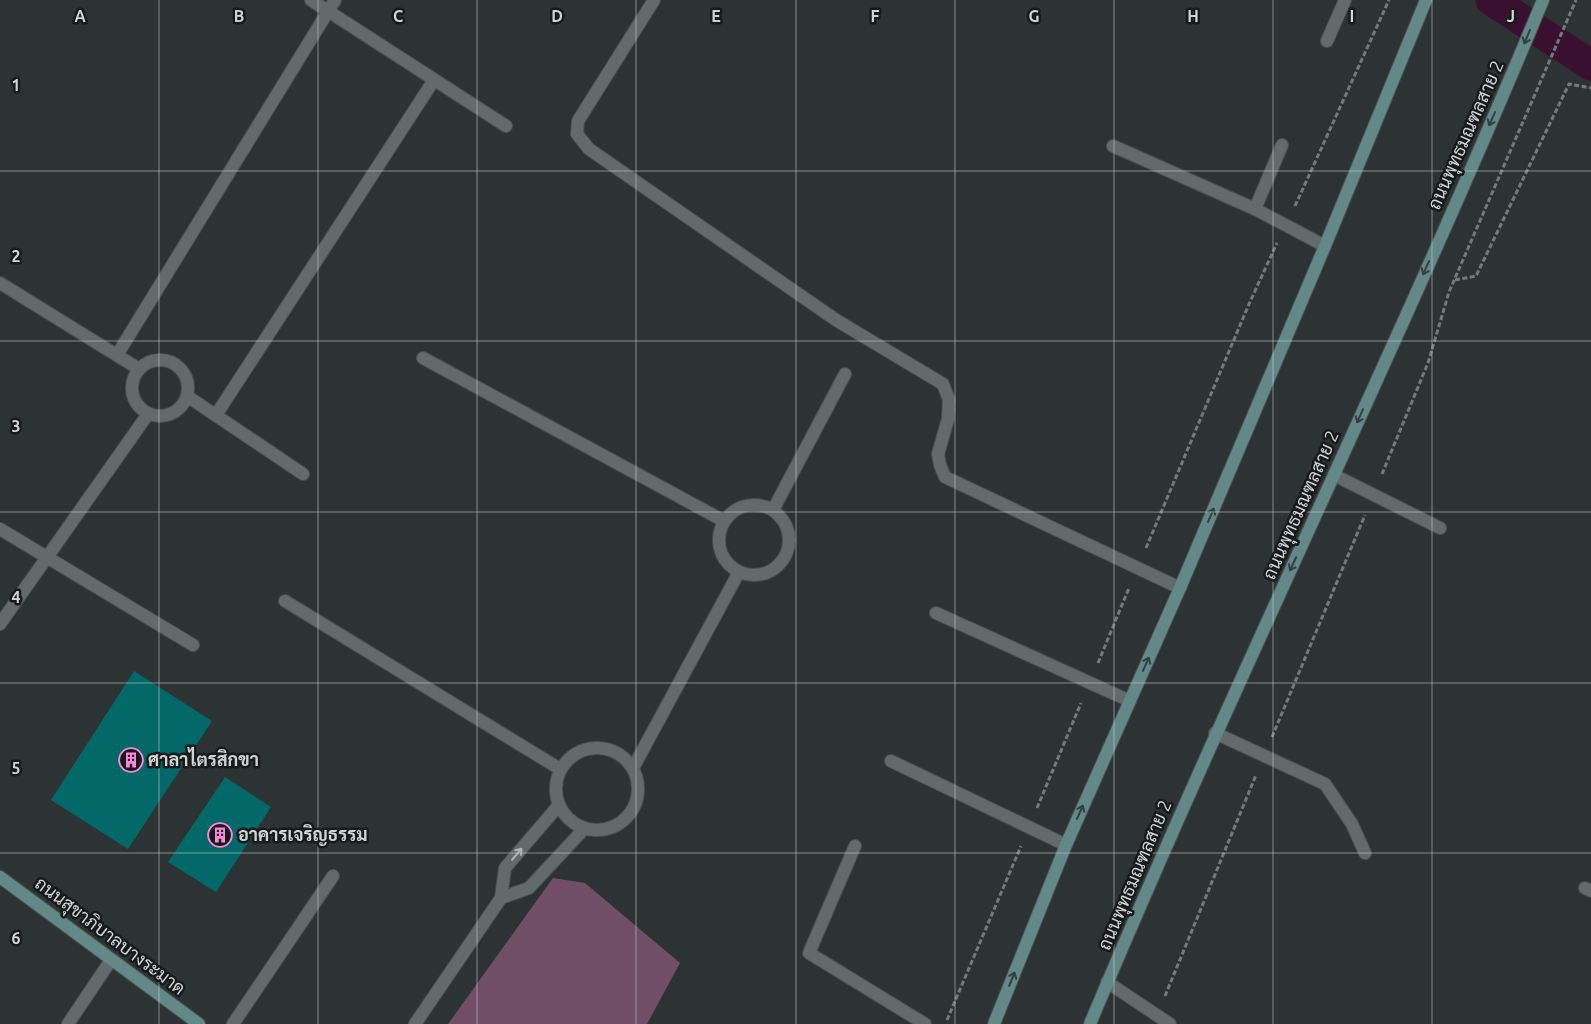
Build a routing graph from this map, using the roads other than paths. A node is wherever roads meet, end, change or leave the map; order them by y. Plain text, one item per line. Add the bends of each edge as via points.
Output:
1 (311, 0) edge
2 (336, 0) edge
3 (654, 0) edge
4 (1345, 0) edge
5 (1426, 0) edge
6 (1543, 0) edge
7 (328, 11) junction
8 (1327, 41) dead end
9 (434, 80) junction
10 (506, 126) dead end
11 (1282, 144) dead end
12 (1113, 146) dead end
13 (1255, 209) junction
14 (1325, 246) junction
15 (0, 283) edge
16 (117, 355) junction
17 (423, 358) dead end
18 (139, 368) junction
19 (845, 374) dead end
20 (187, 396) junction
21 (148, 414) junction
22 (216, 415) junction
23 (303, 474) dead end
24 (1334, 475) junction
25 (773, 510) junction
26 (724, 521) junction
27 (0, 528) edge
28 (1440, 528) dead end
29 (47, 557) junction
30 (739, 572) junction
31 (1180, 588) junction
32 (286, 601) dead end
33 (936, 613) dead end
34 (0, 624) edge
35 (193, 645) dead end
36 (1130, 701) junction
37 (1216, 733) junction
38 (891, 761) dead end
39 (633, 768) junction
40 (560, 769) junction
41 (559, 805) junction
42 (584, 828) junction
43 (1066, 845) junction
44 (855, 846) dead end
45 (1365, 853) dead end
46 (333, 876) dead end
47 (0, 877) edge
48 (501, 898) junction
49 (111, 960) junction
50 (1107, 982) junction
51 (68, 1024) edge
52 (199, 1024) edge
53 (233, 1024) edge
54 (415, 1024) edge
55 (925, 1024) edge
56 (994, 1024) edge
57 (1090, 1024) edge
58 (1170, 1024) edge

1 - 7 street
2 - 7 street
3 - 31 street via 578,121 577,134 589,149 836,320 943,384 949,400 948,419 938,454 945,477
4 - 8 street
5 - 14 main road
6 -> 24 main road, ถนนพุทธมณฑลสาย 2
7 - 9 street
7 - 16 street
9 - 10 street
9 - 22 street
11 - 13 street
12 - 13 street
13 - 14 street
31 -> 14 main road
15 - 16 street
16 - 18 street
17 - 26 street
18 - 20 street via 155,360 172,363 186,377
18 - 21 street via 134,376 132,394 140,409
19 - 25 street
20 - 21 street via 176,412 158,417
20 - 22 street
21 - 29 street
22 - 23 street
24 - 28 street
24 -> 37 main road, ถนนพุทธมณฑลสาย 2
25 - 26 street via 760,505 746,506 734,511
25 - 30 street via 783,519 788,531 789,545 785,557 777,568 765,574 752,576
26 - 30 street via 719,532 722,556
27 - 29 street
29 - 34 street
29 - 35 street
30 - 39 street
36 -> 31 main road
32 - 40 street
33 - 36 street
43 -> 36 main road
37 - 45 street via 1325,784 1352,824
37 - 50 main road, ถนนพุทธมณฑลสาย 2
38 - 43 street
39 - 40 street via 623,757 610,750 596,748 570,758
39 - 42 street via 638,779 638,792 630,815 609,829 596,831
40 - 41 street via 555,786
41 - 42 street via 569,820
48 -> 41 street via 505,868
42 - 48 street via 529,888
56 -> 43 main road
44 - 55 street via 809,953
46 - 53 street
47 - 49 main road, ถนนสุขาภิบาลบางระมาด
48 - 54 street
49 - 51 street
49 - 52 main road, ถนนสุขาภิบาลบางระมาด
50 - 57 main road, ถนนพุทธมณฑลสาย 2
50 - 58 street

